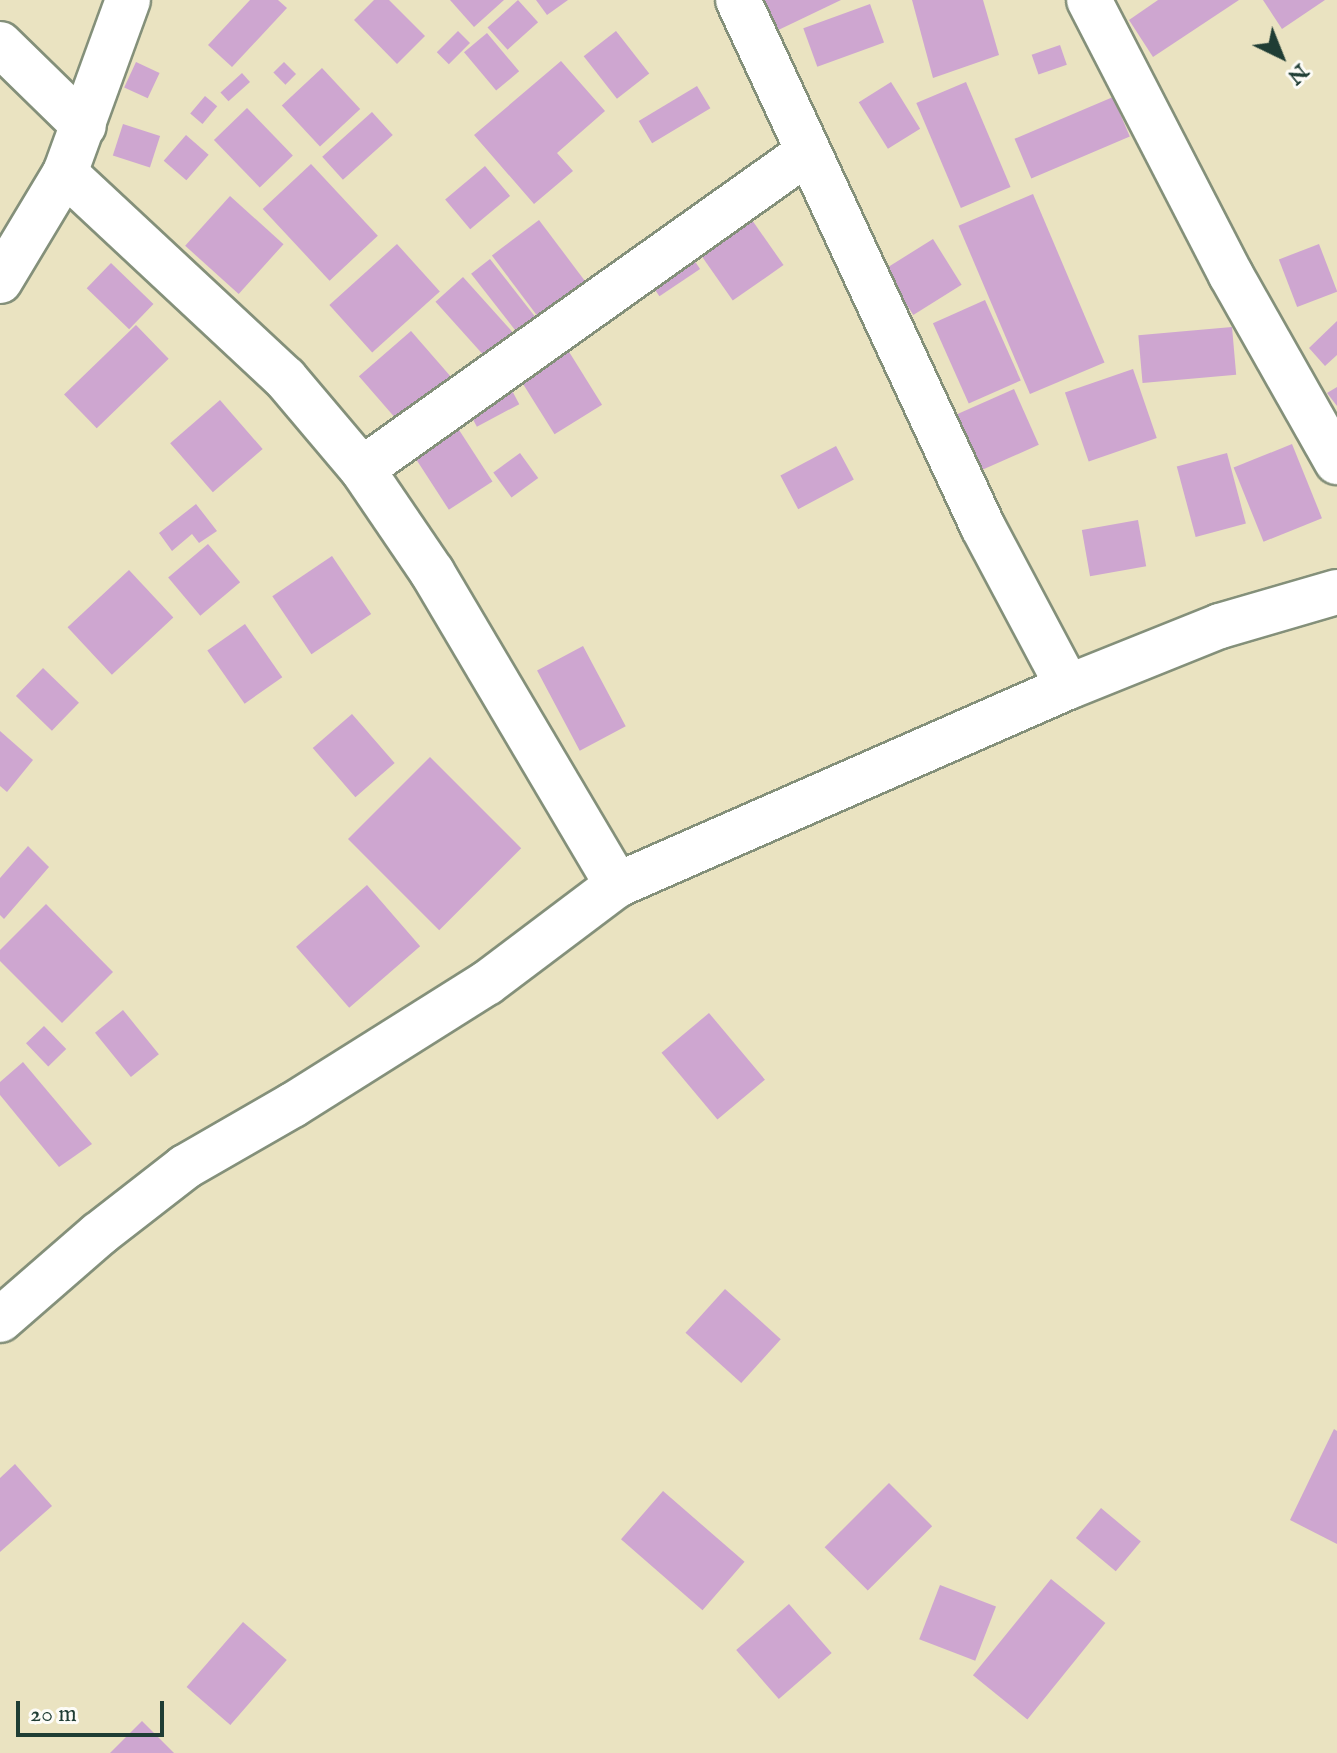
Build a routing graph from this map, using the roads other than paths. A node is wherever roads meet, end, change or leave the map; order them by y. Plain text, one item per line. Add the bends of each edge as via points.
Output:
1 (128, 0) edge
2 (738, 0) edge
3 (1089, 0) edge
4 (0, 44) edge
5 (84, 126) junction
6 (808, 152) junction
7 (65, 173) junction
8 (16, 229) edge
9 (0, 281) edge
10 (1337, 462) edge
11 (362, 469) junction
12 (1337, 592) edge
13 (1068, 687) junction
14 (617, 885) junction
15 (0, 1320) edge

1 - 5 street
2 - 6 street
3 - 10 street via 1231,275
4 - 5 street
5 - 7 street
6 - 11 street
6 - 13 street via 983,527
7 - 8 street
7 - 11 street via 285,378
8 - 9 street
11 - 14 street via 432,572
12 - 13 street via 1220,626
13 - 14 street
14 - 15 street via 487,983 185,1167

